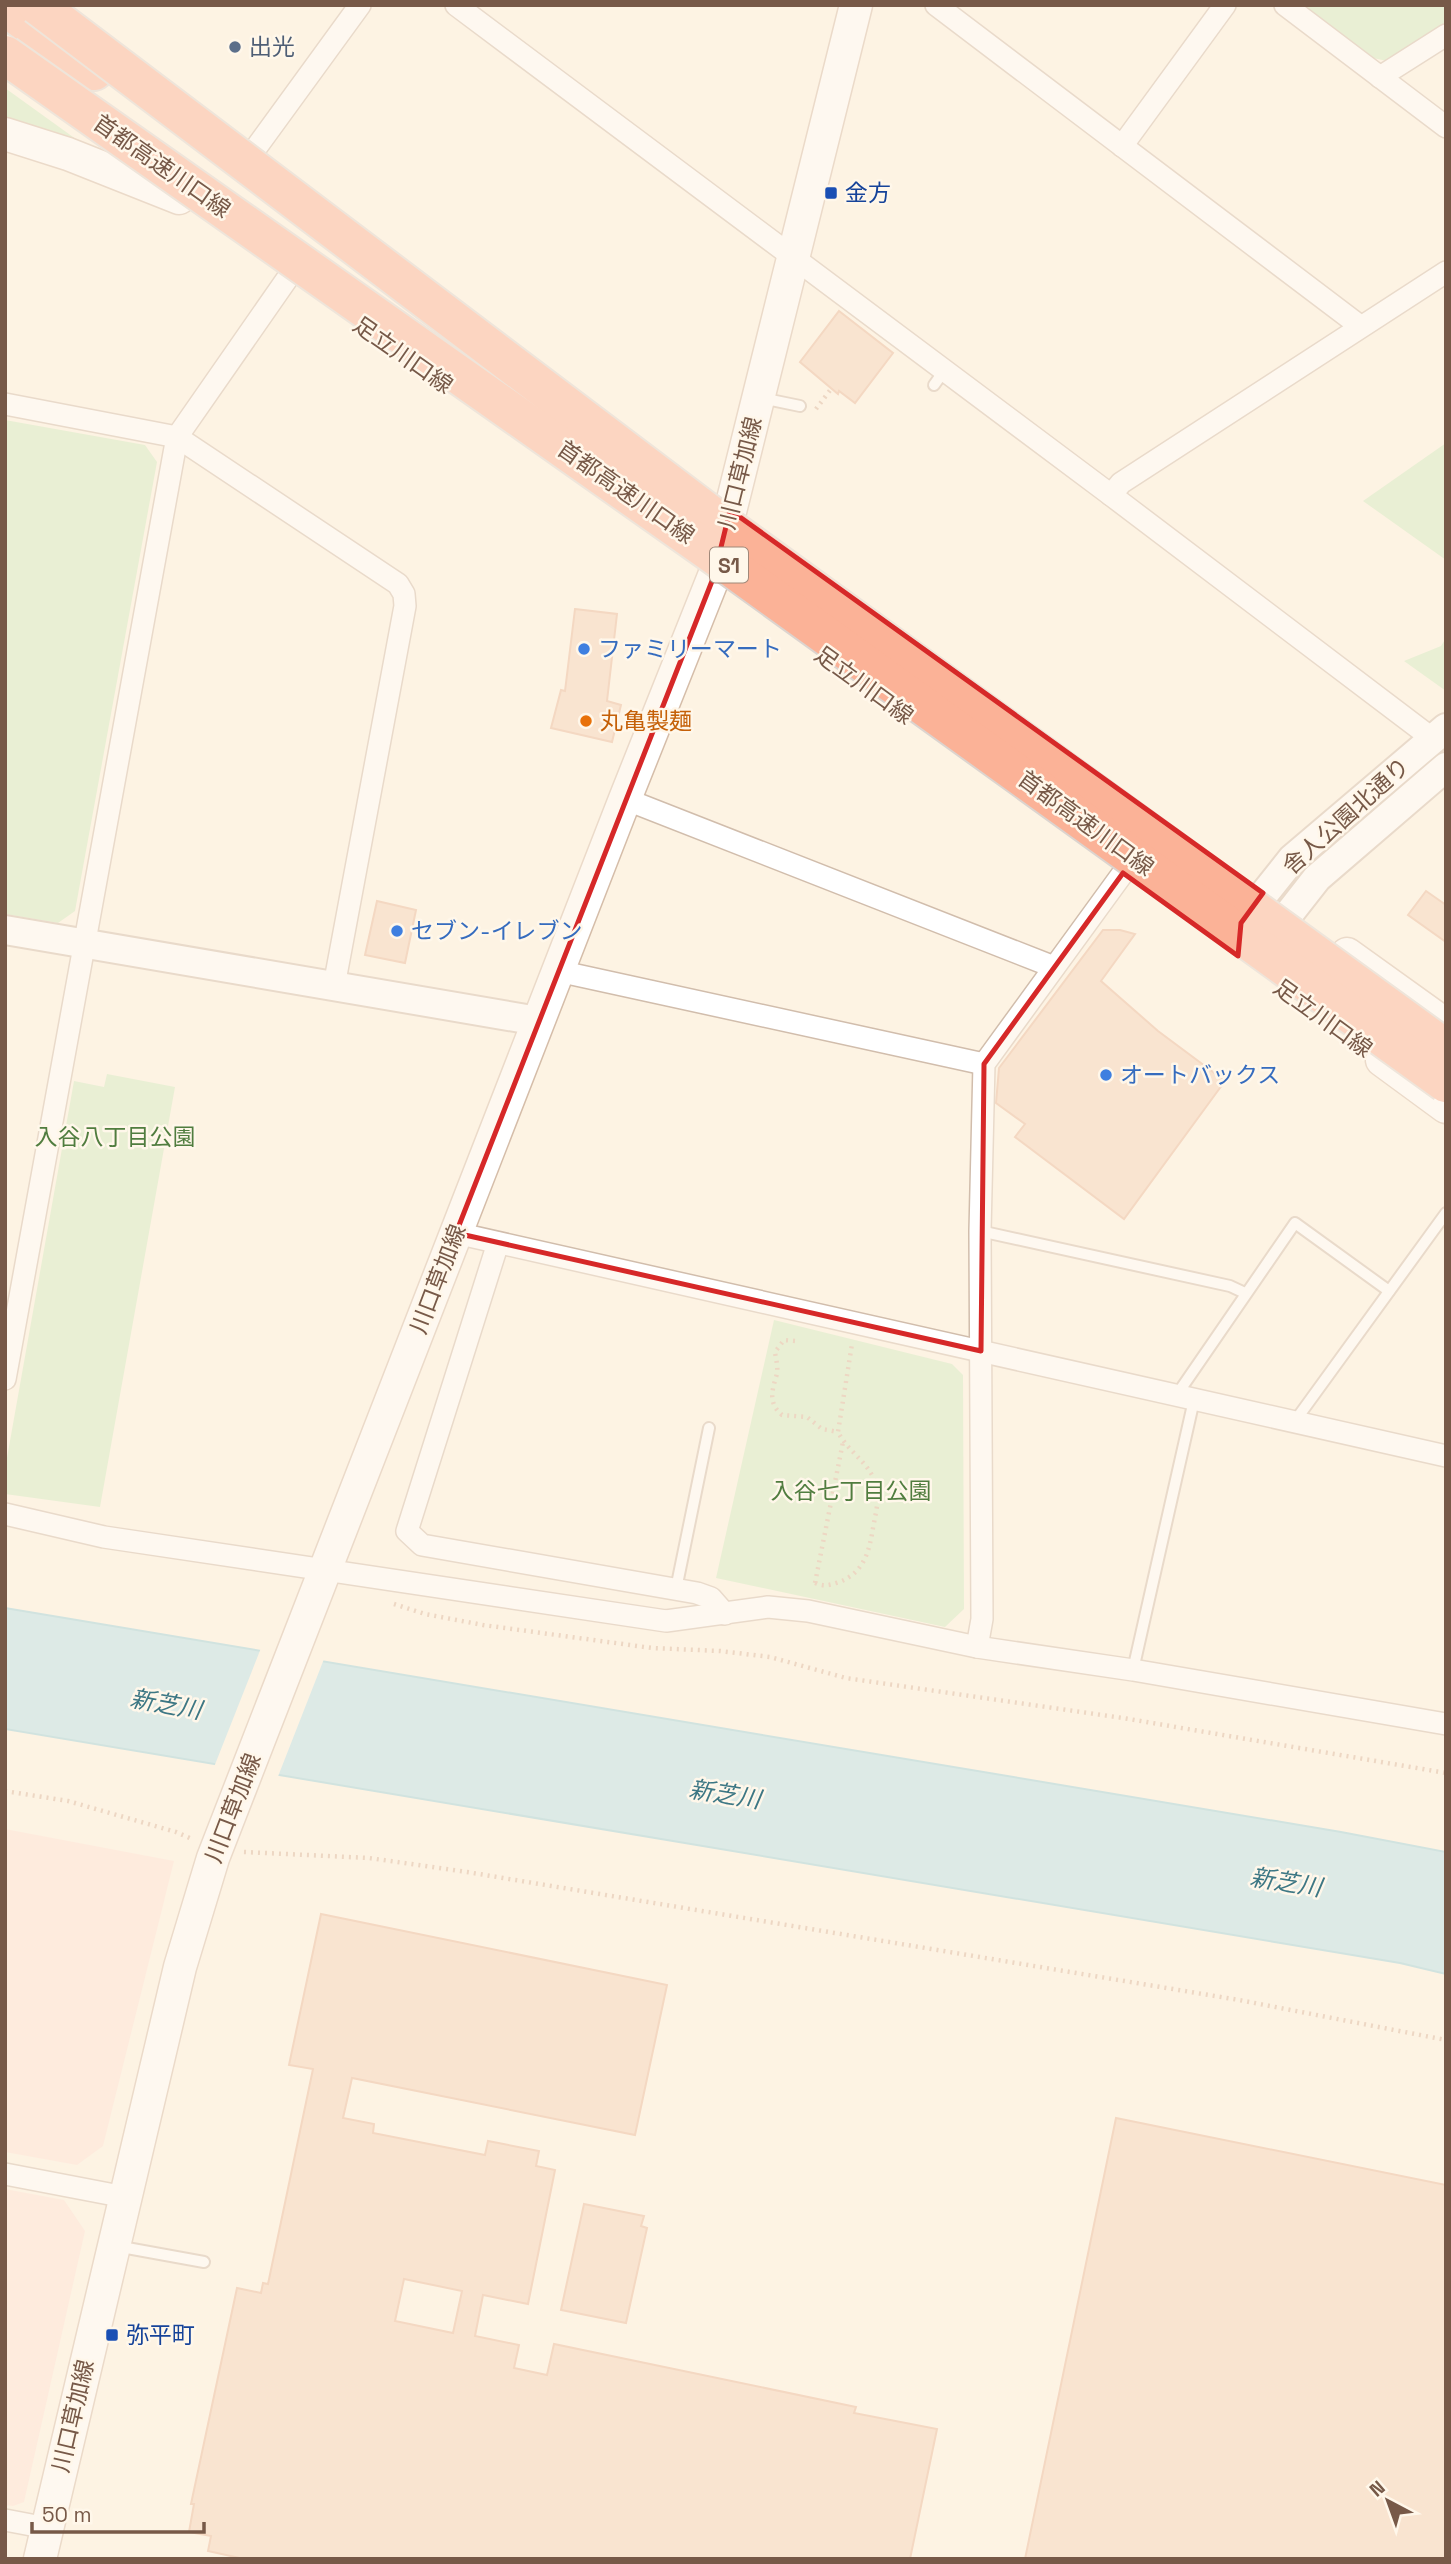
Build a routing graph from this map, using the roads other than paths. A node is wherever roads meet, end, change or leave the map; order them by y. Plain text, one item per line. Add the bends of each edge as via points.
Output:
1 (37, 5) edge
2 (55, 5) edge
3 (360, 5) edge
4 (456, 5) edge
5 (856, 5) edge
6 (936, 5) edge
7 (1225, 5) edge
8 (1285, 5) edge
9 (5, 6) edge
10 (5, 33) edge
11 (1446, 35) edge
12 (5, 55) edge
13 (5, 73) edge
14 (1380, 77) junction
15 (1446, 127) edge
16 (5, 135) edge
17 (1122, 146) junction
18 (253, 152) junction
19 (179, 198) junction
20 (284, 224) junction
21 (794, 259) junction
22 (1446, 272) edge
23 (289, 276) junction
24 (480, 322) junction
25 (1360, 327) junction
26 (443, 383) junction
27 (759, 397) junction
28 (5, 404) edge
29 (800, 406) dead end
30 (177, 437) junction
31 (1111, 495) junction
32 (730, 509) junction
33 (714, 576) junction
34 (1439, 734) edge
35 (1446, 767) edge
36 (625, 799) junction
37 (1123, 873) junction
38 (1263, 893) junction
39 (1289, 912) junction
40 (5, 930) edge
41 (84, 944) junction
42 (1237, 956) junction
43 (1054, 967) junction
44 (558, 971) junction
45 (334, 986) junction
46 (538, 1021) junction
47 (1446, 1025) edge
48 (1446, 1049) edge
49 (984, 1064) junction
50 (1446, 1083) edge
51 (1446, 1107) edge
52 (1446, 1213) edge
53 (980, 1231) junction
54 (456, 1233) junction
55 (498, 1243) junction
56 (1389, 1292) junction
57 (1245, 1293) junction
58 (981, 1351) junction
59 (5, 1380) edge
60 (1185, 1398) junction
61 (1295, 1421) junction
62 (709, 1428) dead end
63 (1446, 1456) edge
64 (5, 1514) edge
65 (320, 1585) junction
66 (676, 1589) junction
67 (725, 1614) junction
68 (977, 1647) junction
69 (1133, 1670) junction
70 (1446, 1724) edge
71 (5, 2174) edge
72 (125, 2197) junction
73 (113, 2245) junction
74 (204, 2262) dead end
75 (5, 2520) edge
76 (47, 2528) junction
77 (40, 2559) edge

1 - 48 highway, 首都高速川口線 / S1, bridge via 716,519
2 - 18 main road
3 - 18 street
4 - 21 street
5 - 21 main road, 川口草加線
6 - 17 street
7 - 17 street
8 - 14 street
9 - 20 highway
10 - 20 highway
11 - 14 street
12 - 50 highway, 首都高速川口線 / S1, bridge via 722,560
13 - 19 main road, 足立川口線
14 - 15 street
16 - 19 main road via 68,154
17 - 25 street
18 - 24 main road
19 - 23 main road, 足立川口線
20 - 24 highway
20 - 26 highway
21 - 27 main road, 川口草加線
21 - 31 street via 939,378
22 - 25 street
23 - 26 main road, 足立川口線
23 - 30 street
24 - 32 main road
25 - 31 street via 1121,483
26 - 33 main road, 足立川口線
27 - 29 lane
27 - 32 main road, 川口草加線
28 - 30 street
30 - 41 street
30 - 45 street via 398,584 404,594
31 - 34 street
32 - 33 main road, 川口草加線
32 - 38 main road
33 - 36 main road, 川口草加線
33 - 37 main road, 足立川口線
34 - 38 street, 舎人公園北通り via 1292,859
35 - 39 street, 舎人公園北通り via 1317,878
36 - 43 street
36 - 44 main road, 川口草加線
37 - 42 main road, 足立川口線
37 - 43 street
38 - 39 main road
38 - 42 street, 舎人公園北通り via 1241,923
39 - 42 street, 舎人公園北通り via 1268,942
39 - 47 main road
40 - 41 street
41 - 45 street
41 - 59 street
42 - 51 main road, 足立川口線
43 - 49 street
44 - 46 main road, 川口草加線
44 - 49 street
45 - 46 street
46 - 54 main road, 川口草加線
49 - 53 street
52 - 56 lane
53 - 57 lane
53 - 58 street
54 - 55 street
54 - 65 main road, 川口草加線
55 - 58 street
55 - 66 street via 407,1531 422,1545
56 - 57 lane via 1295,1223
56 - 61 lane
57 - 60 lane
58 - 60 street
58 - 68 street via 982,1619
60 - 61 street
60 - 69 lane
61 - 63 street
62 - 66 lane
64 - 65 street
65 - 67 street via 666,1621
65 - 72 main road, 川口草加線 via 221,1837 180,1967
66 - 67 street via 711,1598
67 - 68 street via 768,1607 808,1611
68 - 69 street
69 - 70 street
71 - 72 street
72 - 73 main road, 川口草加線
73 - 74 lane
73 - 76 main road, 川口草加線
75 - 76 street
76 - 77 main road, 川口草加線

